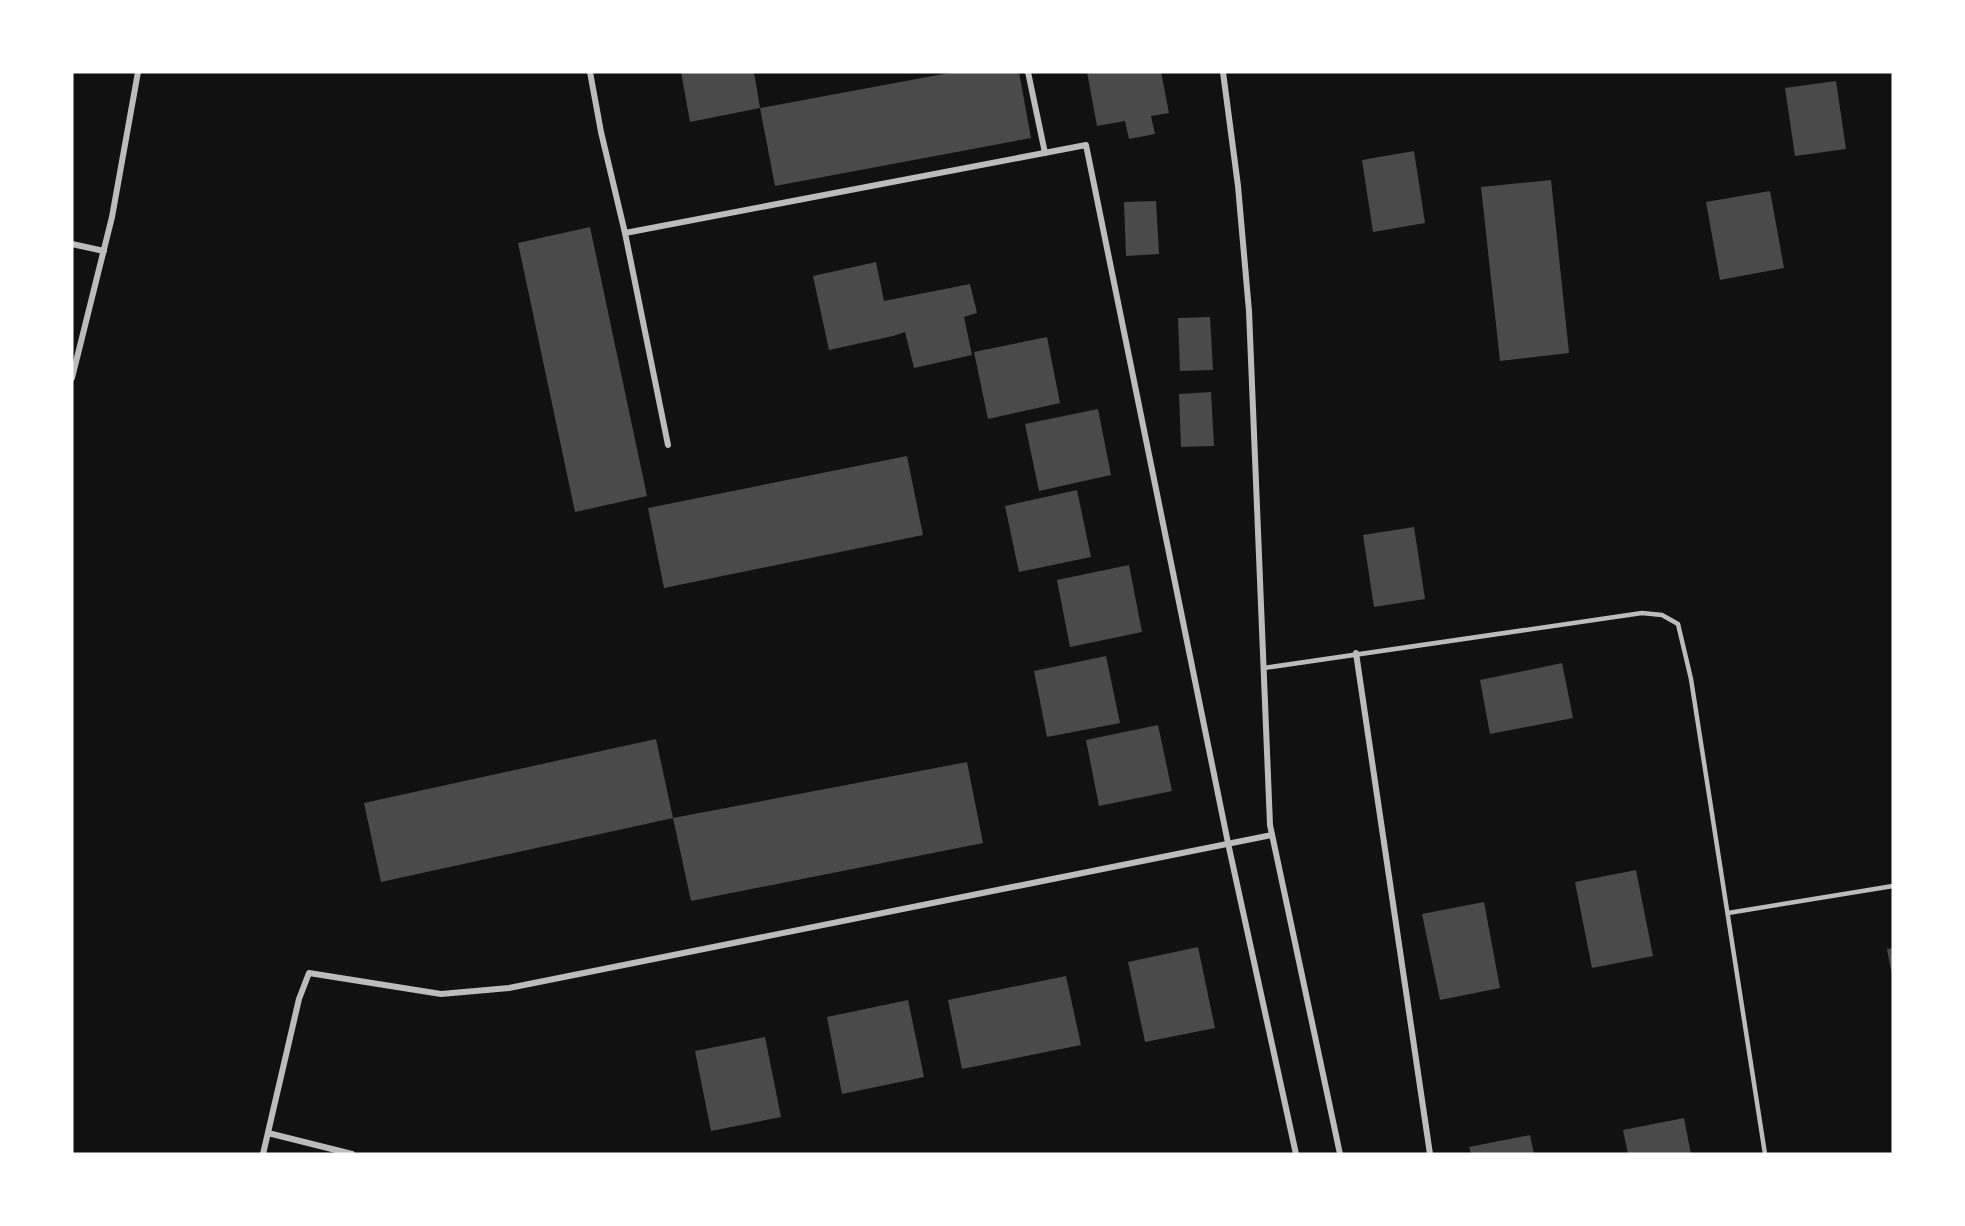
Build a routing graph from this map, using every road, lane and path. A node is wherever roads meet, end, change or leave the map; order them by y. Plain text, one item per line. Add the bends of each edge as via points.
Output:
1 (138, 72) edge
2 (590, 72) edge
3 (1028, 72) edge
4 (1223, 72) edge
5 (1045, 153) junction
6 (625, 233) junction
7 (72, 244) edge
8 (104, 251) junction
9 (72, 378) edge
10 (669, 445) dead end
11 (1356, 653) junction
12 (1264, 668) junction
13 (1272, 835) junction
14 (1228, 843) junction
15 (1893, 886) edge
16 (1728, 913) junction
17 (268, 1133) junction
18 (263, 1154) edge
19 (352, 1154) edge
20 (1296, 1154) edge
21 (1340, 1154) edge
22 (1430, 1154) edge
23 (1765, 1154) edge

1 - 8 street
2 - 6 street
3 - 5 street
4 - 12 street via 1249,311
5 - 6 street
5 - 14 street via 1086,145
6 - 10 street
7 - 8 street
8 - 9 street
11 - 12 lane
11 - 16 lane via 1642,613 1662,615 1678,624 1691,679
11 - 22 street
12 - 13 street
13 - 14 street
13 - 21 street
14 - 17 street via 509,988 441,994 309,974 299,999
14 - 20 street
15 - 16 lane
16 - 23 lane
17 - 18 street
17 - 19 street

